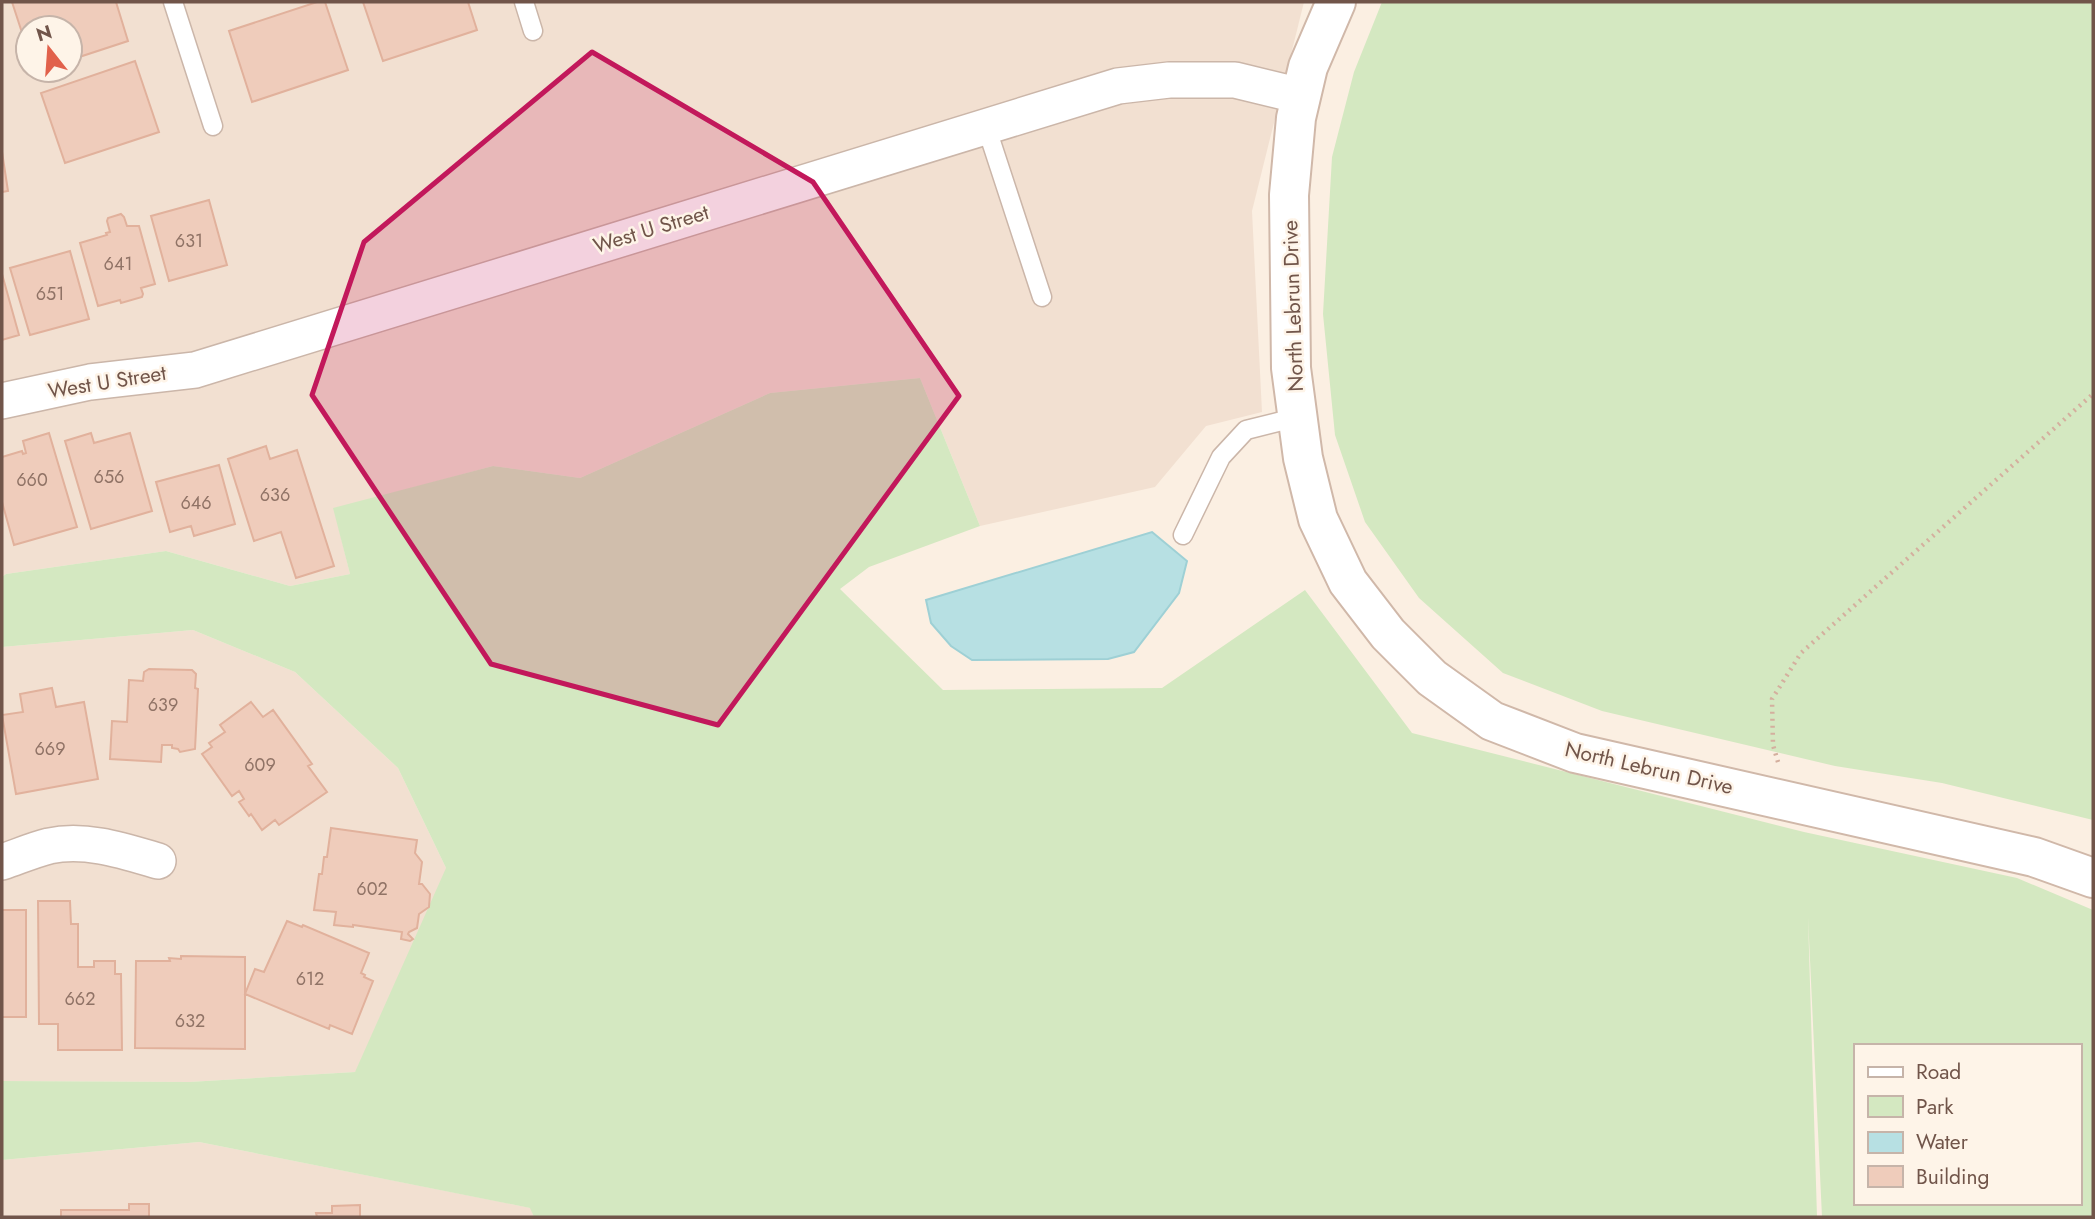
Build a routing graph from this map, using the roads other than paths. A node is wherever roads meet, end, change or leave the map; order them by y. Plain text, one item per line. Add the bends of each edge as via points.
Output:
1 (173, 2) edge
2 (524, 2) edge
3 (1336, 2) edge
4 (533, 31) dead end
5 (1301, 96) junction
6 (213, 126) dead end
7 (986, 126) junction
8 (1042, 297) dead end
9 (2, 401) edge
10 (1298, 417) junction
11 (1184, 534) dead end
12 (158, 861) dead end
13 (2, 862) edge
14 (2093, 878) edge

1 - 6 lane
2 - 4 lane
3 - 5 street, North Lebrun Drive via 1308,67
5 - 7 street, West U Street via 1234,80 1169,80 1118,86
5 - 10 street, North Lebrun Drive via 1289,195 1291,368
7 - 8 lane
7 - 9 street, West U Street via 195,370 90,382
10 - 11 lane via 1246,430 1221,457
10 - 14 street, North Lebrun Drive via 1318,519 1349,582 1388,634 1432,678 1492,721 1575,753 2034,857
12 - 13 street via 108,847 74,844 50,846

